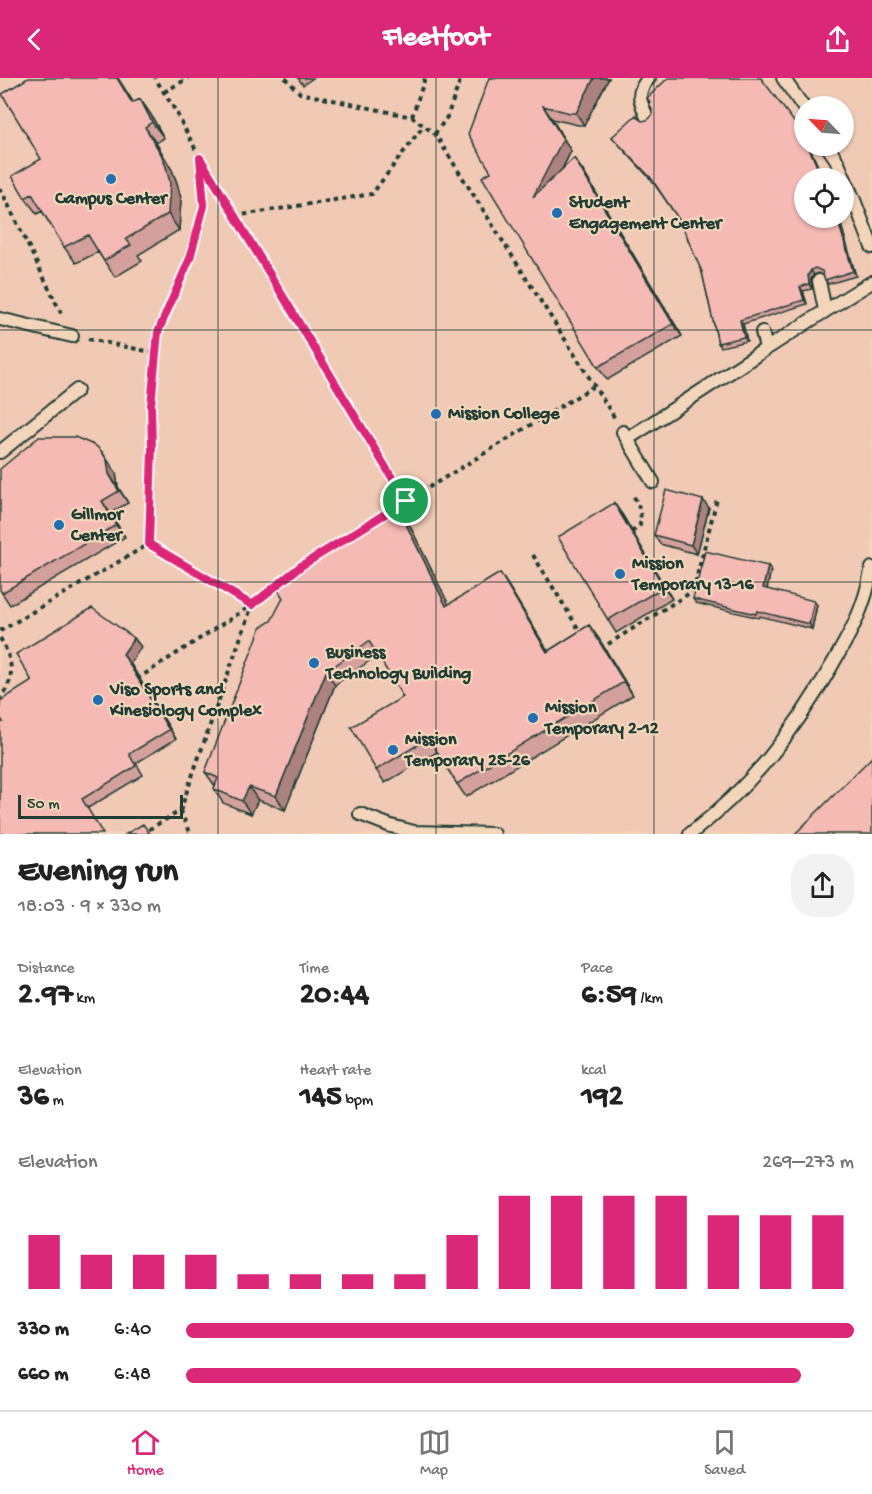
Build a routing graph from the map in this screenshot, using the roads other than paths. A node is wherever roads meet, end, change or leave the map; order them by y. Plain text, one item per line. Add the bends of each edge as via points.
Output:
1 (649, 78) edge
2 (783, 78) edge
3 (796, 96) edge
4 (647, 117) edge
5 (834, 156) edge
6 (872, 246) edge
7 (819, 281) dead end
8 (872, 282) edge
9 (825, 310) junction
10 (0, 320) edge
11 (762, 332) dead end
12 (72, 336) road end
13 (766, 348) junction
14 (77, 390) dead end
15 (0, 452) edge
16 (653, 482) dead end
17 (872, 568) edge
18 (360, 814) dead end
19 (494, 834) edge
20 (690, 834) edge

1 - 4 lane via 639,100
2 - 3 lane
5 - 6 lane
7 - 9 lane
8 - 9 lane
9 - 13 lane
10 - 12 lane
11 - 13 lane
13 - 16 lane via 625,435
14 - 15 lane
17 - 20 lane via 847,639 800,718 751,780
18 - 19 lane via 414,832

